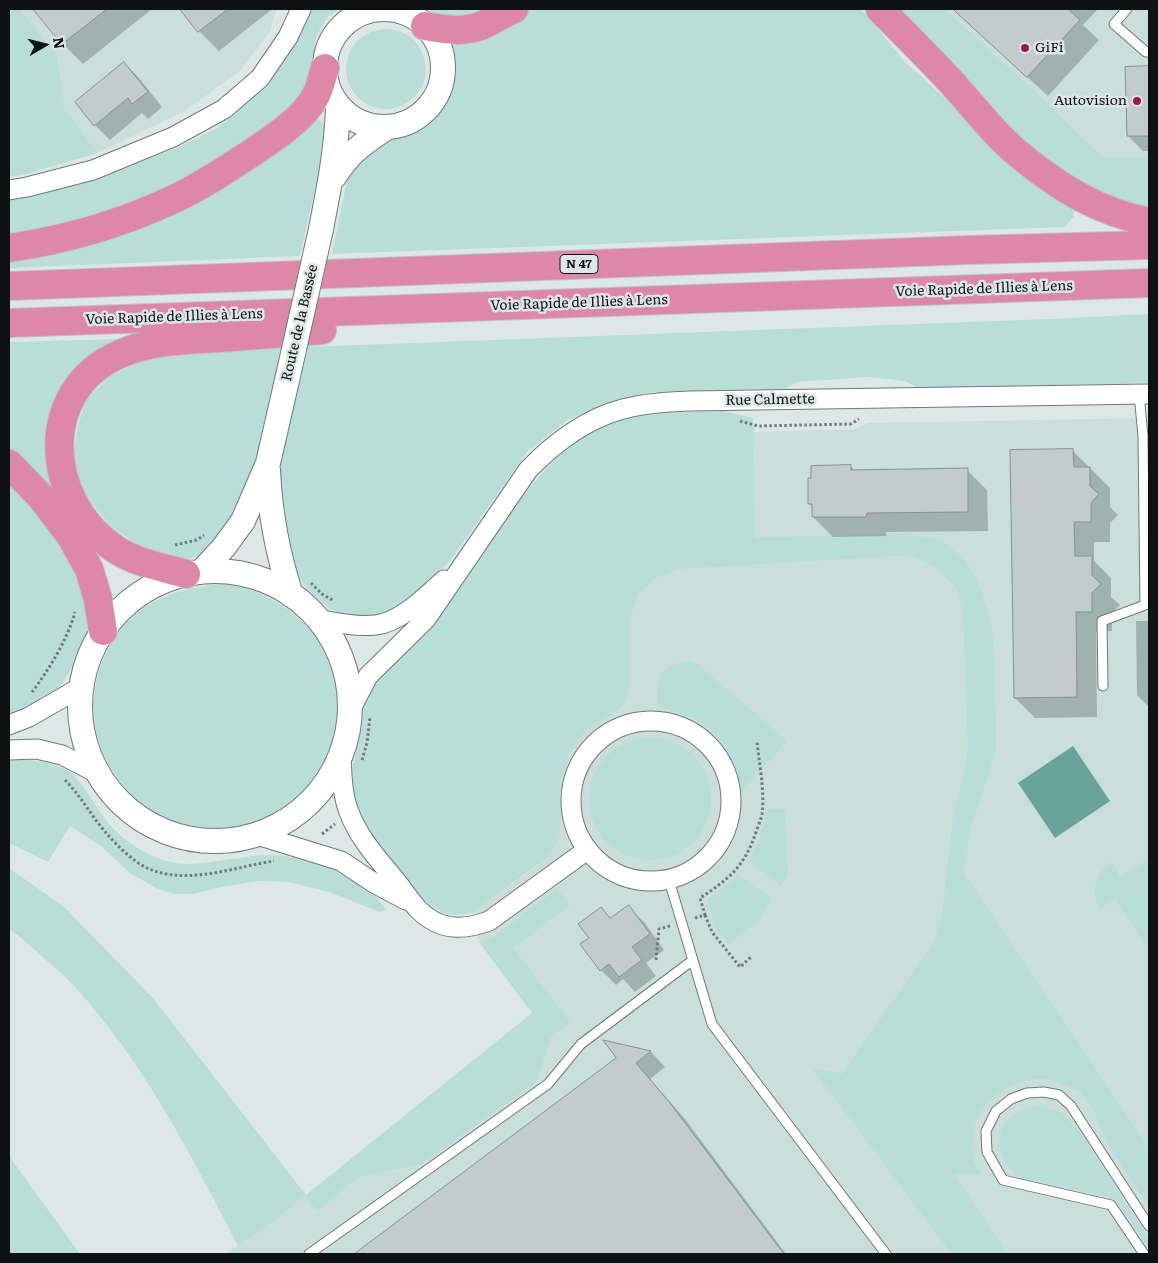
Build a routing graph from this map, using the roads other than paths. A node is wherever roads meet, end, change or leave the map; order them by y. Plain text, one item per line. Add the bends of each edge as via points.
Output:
1 (301, 9) edge
2 (514, 9) edge
3 (880, 9) edge
4 (1127, 9) edge
5 (366, 10) edge
6 (412, 16) edge
7 (1149, 52) edge
8 (325, 68) junction
9 (338, 106) junction
10 (386, 128) junction
11 (330, 182) junction
12 (9, 190) edge
13 (1149, 222) edge
14 (1149, 245) edge
15 (9, 248) edge
16 (1149, 283) edge
17 (9, 286) edge
18 (390, 309) junction
19 (9, 323) edge
20 (1144, 394) edge
21 (268, 463) junction
22 (9, 464) edge
23 (460, 566) junction
24 (194, 573) junction
25 (291, 595) junction
26 (318, 619) junction
27 (103, 631) junction
28 (1102, 686) dead end
29 (81, 687) junction
30 (360, 712) junction
31 (9, 725) edge
32 (9, 750) edge
33 (350, 761) junction
34 (97, 773) junction
35 (257, 835) junction
36 (587, 850) junction
37 (669, 880) junction
38 (411, 903) junction
39 (693, 960) junction
40 (1149, 1226) edge
41 (309, 1254) edge
42 (886, 1254) edge
43 (1144, 1254) edge

1 - 12 street via 288,37 260,78 224,109 173,137 93,170
2 - 6 highway via 486,24 464,30 448,30
3 - 13 highway via 1021,157 1086,201 1111,212
4 - 7 lane via 1114,24
5 - 6 street via 386,9
5 - 8 street via 336,33 328,50
6 - 10 street via 432,33 441,50 444,68 441,86 433,103 420,116 404,125
8 - 9 street via 328,88
8 - 15 highway via 316,97 299,118 209,180 172,200 96,229
9 - 10 street via 368,126
9 - 11 street, Route de la Bassée
10 - 11 street, Route de la Bassée via 346,158
11 - 21 street, Route de la Bassée, bridge
14 - 17 highway, N 47
16 - 18 highway, Voie Rapide de Illies à Lens
18 - 19 highway, Voie Rapide de Illies à Lens
18 - 24 highway via 348,329 141,346 104,362 76,389 60,431 59,456 62,477 81,514 98,534 134,559
20 - 23 street, Rue Calmette via 691,401 622,409 565,436 548,450 528,470
20 - 28 lane via 1145,605 1102,621
21 - 24 street, Route de la Bassée via 243,521 224,547
21 - 25 street, Route de la Bassée via 274,532
22 - 27 highway via 41,497 70,535 89,569
23 - 26 street, Rue Calmette via 403,615 378,625 351,625
23 - 30 street, Rue Calmette via 426,619 368,676
24 - 25 street via 248,575
24 - 27 street via 167,580 142,592 117,613
25 - 26 street
26 - 30 street via 342,662
27 - 29 street via 89,657
29 - 31 street via 30,718
29 - 34 street via 82,733
30 - 33 street via 347,734
32 - 34 street via 37,749 62,755
33 - 35 street via 285,822
33 - 38 street via 344,793 349,812 375,856
34 - 35 street via 108,790 137,817 175,836 214,842
35 - 38 street via 341,861
36 - 37 street via 615,873 642,881
36 - 37 street via 578,836 571,809 572,783 584,758 603,737 633,723 655,721 684,728 702,739 720,761 731,798 727,826 714,851 693,869
36 - 38 street via 489,921 474,926 457,928 441,925 426,918
37 - 39 lane
39 - 41 lane via 581,1044 548,1084
39 - 42 lane via 712,1024
40 - 43 lane via 1071,1106 1059,1095 1027,1093 1011,1099 996,1111 986,1131 987,1152 1003,1180 1111,1205

